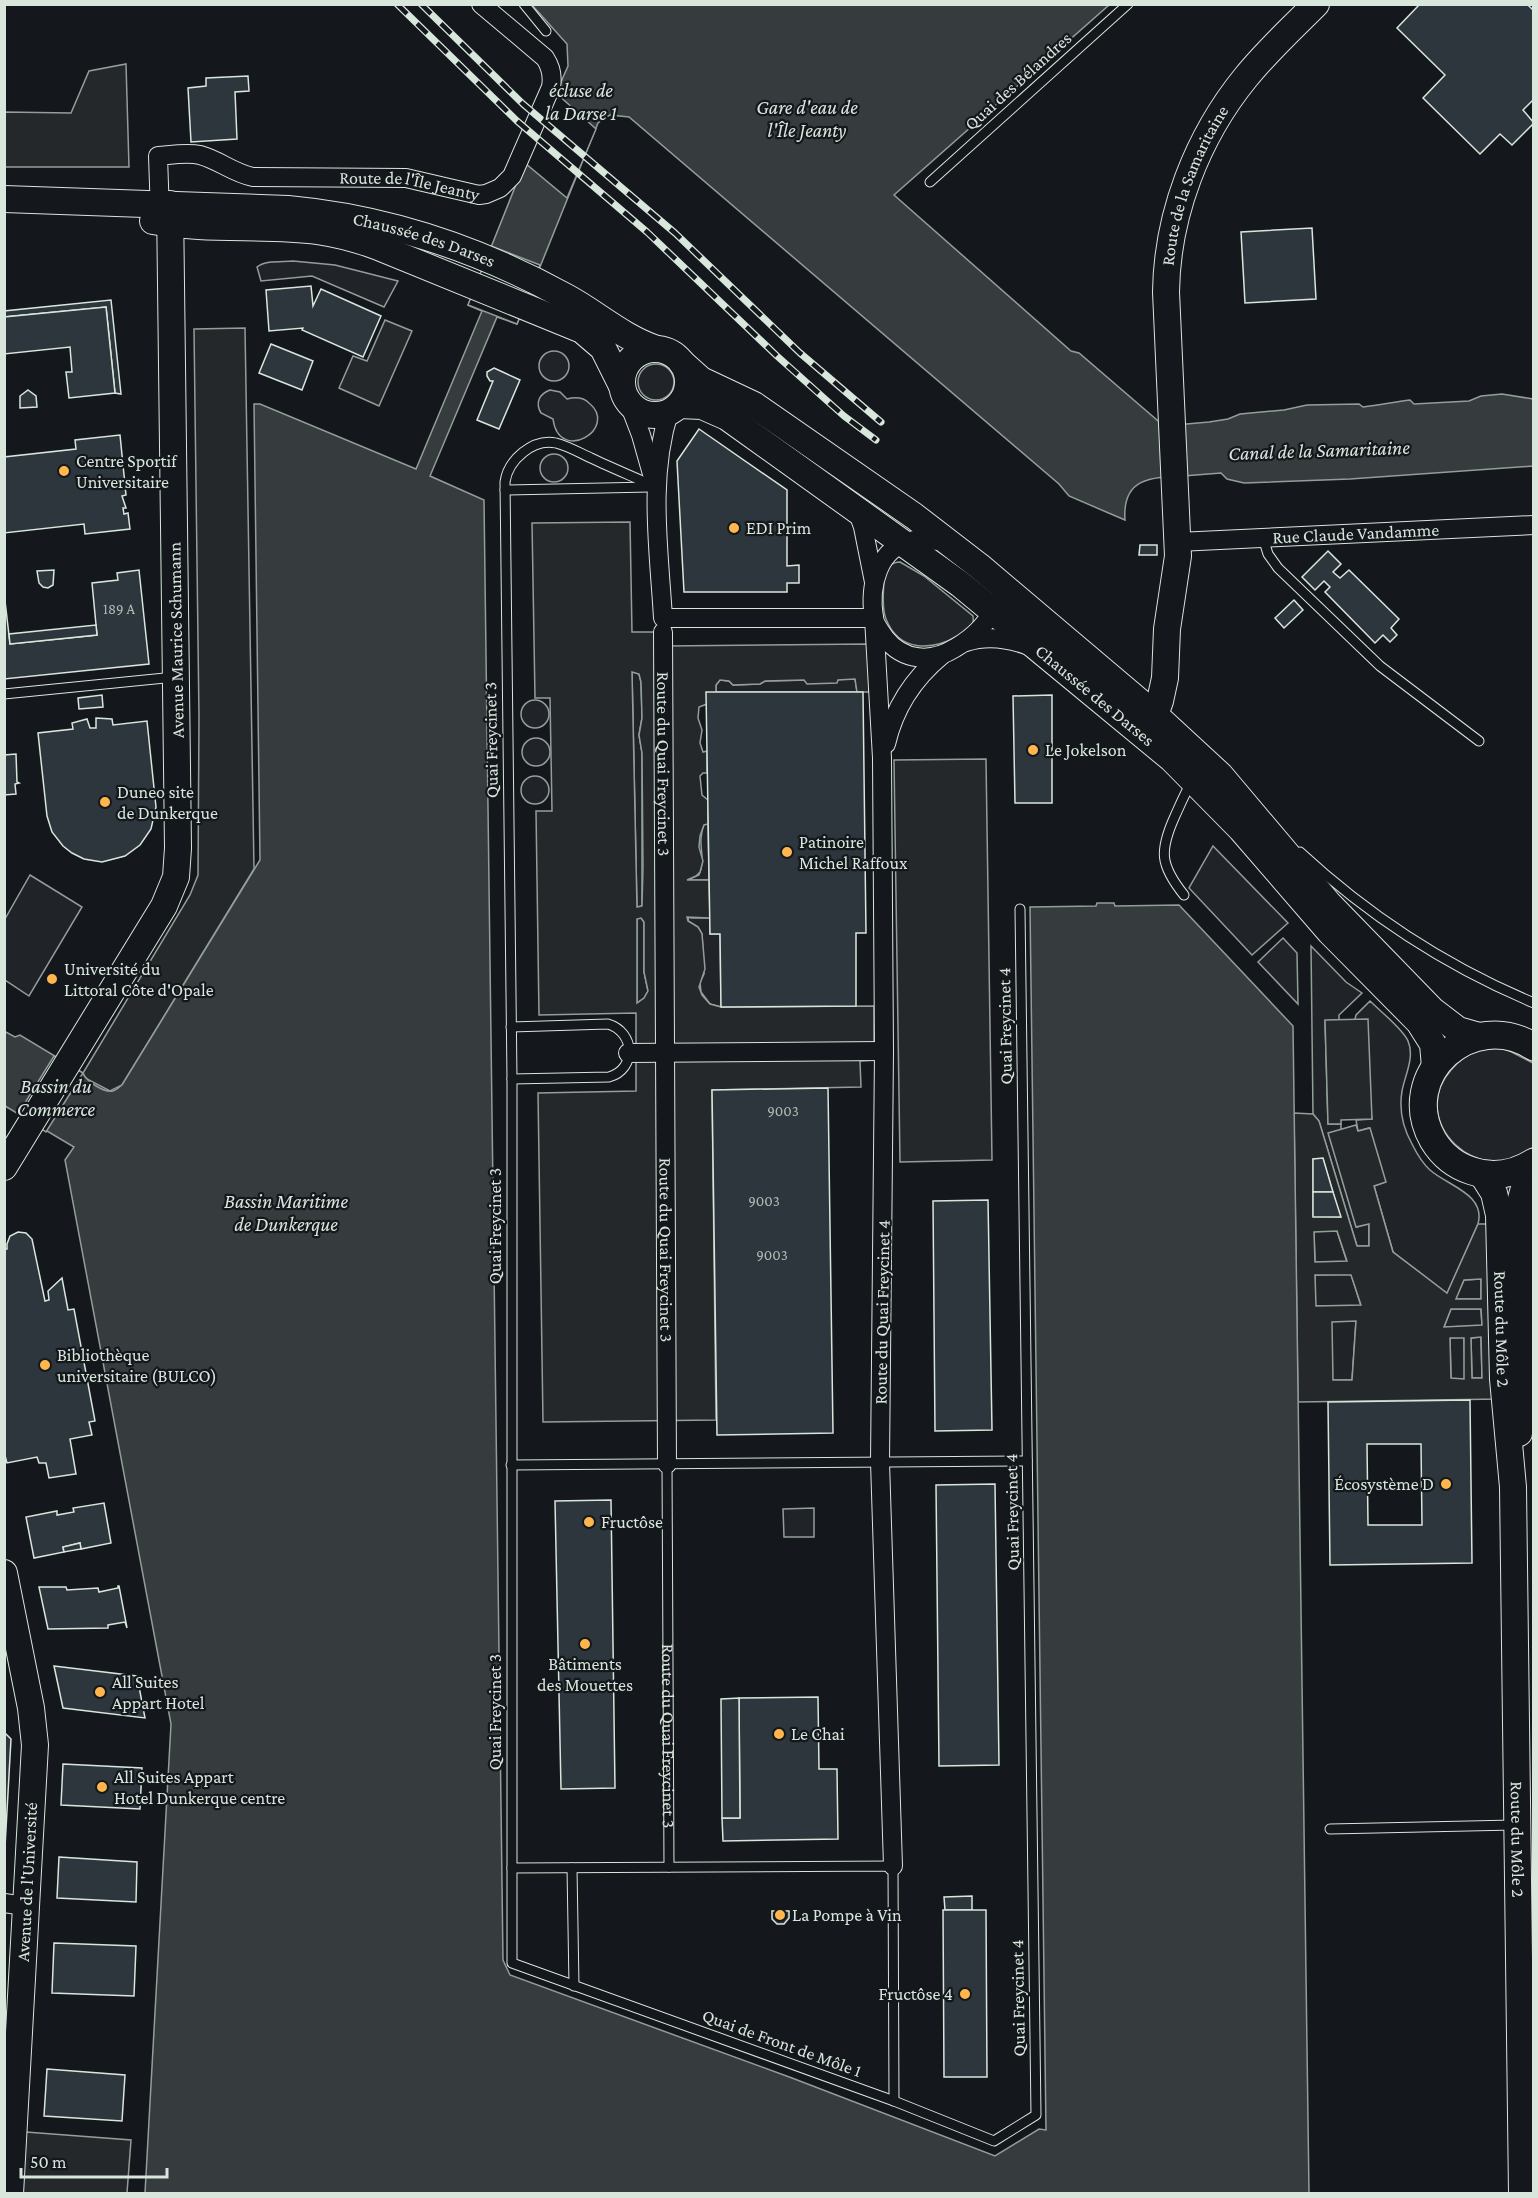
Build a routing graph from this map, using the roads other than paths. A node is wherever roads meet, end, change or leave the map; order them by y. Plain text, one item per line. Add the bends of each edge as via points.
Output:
1 (481, 4) edge
2 (524, 4) edge
3 (1128, 4) edge
4 (1316, 4) edge
5 (546, 31) dead end
6 (930, 182) dead end
7 (4, 199) edge
8 (165, 213) junction
9 (546, 300) junction
10 (657, 349) junction
11 (682, 363) junction
12 (625, 394) junction
13 (674, 408) junction
14 (656, 487) junction
15 (505, 490) junction
16 (856, 508) junction
17 (1533, 525) edge
18 (1263, 538) junction
19 (949, 542) junction
20 (1179, 542) junction
21 (904, 543) junction
22 (997, 581) junction
23 (874, 582) junction
24 (992, 611) junction
25 (874, 618) junction
26 (663, 625) junction
27 (964, 643) junction
28 (1038, 649) junction
29 (943, 655) junction
30 (1069, 659) junction
31 (177, 677) junction
32 (4, 694) edge
33 (1155, 715) junction
34 (1479, 741) dead end
35 (882, 758) junction
36 (1193, 779) junction
37 (1239, 796) junction
38 (1184, 895) dead end
39 (1020, 909) dead end
40 (1533, 1003) edge
41 (511, 1027) junction
42 (1479, 1036) junction
43 (1533, 1047) edge
44 (884, 1051) junction
45 (628, 1053) junction
46 (665, 1053) junction
47 (1435, 1067) junction
48 (512, 1078) junction
49 (1533, 1162) edge
50 (5, 1166) edge
51 (1533, 1167) edge
52 (1482, 1174) junction
53 (1028, 1461) junction
54 (880, 1462) junction
55 (667, 1464) junction
56 (511, 1465) junction
57 (1513, 1487) junction
58 (4, 1573) edge
59 (1517, 1824) junction
60 (1330, 1829) dead end
61 (893, 1866) junction
62 (669, 1867) junction
63 (512, 1868) junction
64 (572, 1868) junction
65 (15, 1905) edge
66 (512, 1963) joint
67 (574, 1986) junction
68 (894, 2100) junction
69 (1036, 2115) joint
70 (9, 2126) edge
71 (10, 2193) edge
72 (1522, 2193) edge

1 - 8 street, Route de l'Île Jeanty via 545,58 552,71 551,87 517,168 500,188 479,195 406,178 253,177 203,156 178,154 158,156
2 - 5 lane
3 - 6 lane, Quai des Bélandres
4 - 20 main road, Route de la Samaritaine via 1244,79 1205,139 1172,232 1167,307
7 - 8 main road via 90,201 136,217
8 - 9 main road, Chaussée des Darses via 332,233 467,282
8 - 9 main road, Chaussée des Darses via 288,209 358,218 432,238 476,255
8 - 31 main road, Avenue Maurice Schumann
9 - 10 main road, Chaussée des Darses via 592,312 634,340
9 - 12 main road, Chaussée des Darses via 599,343 609,356
10 - 11 main road via 670,352
10 - 12 main road via 643,351 630,361 624,370
11 - 13 main road via 688,388
11 - 19 main road, Chaussée des Darses via 701,380 754,405
12 - 13 main road via 645,414 659,415
12 - 14 street, Route du Quai Freycinet 3
13 - 14 street, Route du Quai Freycinet 3 via 661,438
13 - 16 main road, Chaussée des Darses via 702,406 722,414
14 - 15 lane
14 - 15 lane, Quai Freycinet 3 via 548,442 534,446 513,461 506,473
14 - 26 street, Route du Quai Freycinet 3
15 - 41 lane, Quai Freycinet 3
16 - 21 main road, Chaussée des Darses
16 - 23 street
17 - 18 street, Rue Claude Vandamme
18 - 20 street, Rue Claude Vandamme
18 - 34 lane via 1278,568 1380,666
19 - 21 street via 921,539
19 - 22 main road, Chaussée des Darses
20 - 33 main road via 1161,701
21 - 23 street via 884,558
21 - 24 main road, Chaussée des Darses
22 - 24 street via 998,596
22 - 30 main road, Chaussée des Darses
23 - 25 street
24 - 27 street
24 - 28 main road, Chaussée des Darses
25 - 26 street
25 - 29 street via 890,644 905,654 926,659
25 - 35 street, Route du Quai Freycinet 4
26 - 46 street, Route du Quai Freycinet 3
27 - 28 street via 993,638
27 - 29 street
28 - 30 main road, Chaussée des Darses
29 - 35 street, Route du Quai Freycinet 4 via 907,694
30 - 33 main road, Chaussée des Darses
30 - 36 main road, Chaussée des Darses via 1147,739
31 - 32 lane
31 - 50 main road, Avenue Maurice Schumann via 176,877 164,906
33 - 37 main road, Chaussée des Darses
35 - 44 street, Route du Quai Freycinet 4
36 - 38 lane via 1169,829 1163,852 1167,870
36 - 47 main road, Chaussée des Darses via 1330,932 1419,1022 1433,1044
37 - 40 lane, Chaussée des Darses via 1331,880 1378,915 1449,961
37 - 42 main road, Chaussée des Darses via 1328,903 1432,1010 1450,1025
39 - 53 lane, Quai Freycinet 4
41 - 45 lane via 608,1024 625,1035
41 - 48 lane, Quai Freycinet 3
42 - 43 main road via 1502,1035
42 - 47 main road via 1454,1047
44 - 46 street
44 - 54 street, Route du Quai Freycinet 4
45 - 46 street
45 - 48 lane via 625,1068 609,1077
46 - 55 street, Route du Quai Freycinet 3
47 - 52 main road via 1425,1094 1428,1130 1449,1159
48 - 56 lane, Quai Freycinet 3
49 - 52 main road via 1511,1172
51 - 57 main road, Route du Môle 2 via 1521,1199 1523,1391
52 - 57 main road, Route du Môle 2 via 1494,1193 1500,1215 1503,1379
53 - 54 lane
53 - 69 lane, Quai Freycinet 4
54 - 55 lane
54 - 61 street, Route du Quai Freycinet 4
55 - 56 lane
55 - 62 lane, Route du Quai Freycinet 3
56 - 63 lane, Quai Freycinet 3
57 - 59 main road, Route du Môle 2
58 - 65 main road, Avenue de l'Université via 35,1745
59 - 60 lane
59 - 72 main road, Route du Môle 2
61 - 62 lane
61 - 68 lane
62 - 64 lane
63 - 64 lane
63 - 66 lane, Quai Freycinet 3
64 - 67 lane
65 - 70 main road, Avenue de l'Université
66 - 67 lane, Quai de Front de Môle 1
67 - 68 lane, Quai de Front de Môle 1
68 - 69 lane, Quai de Front de Môle 1 via 994,2141
70 - 71 main road, Avenue de l'Université

